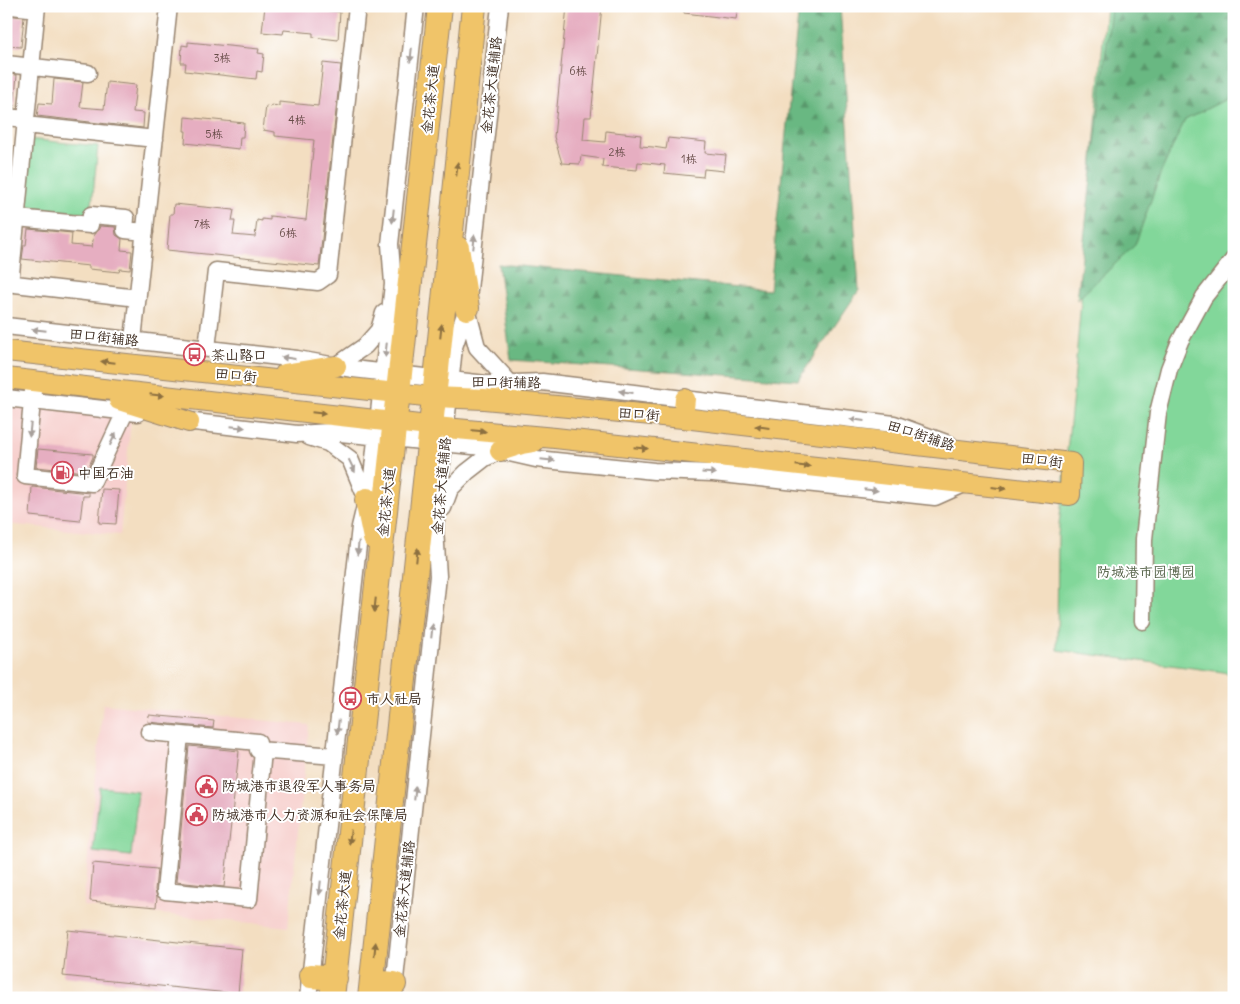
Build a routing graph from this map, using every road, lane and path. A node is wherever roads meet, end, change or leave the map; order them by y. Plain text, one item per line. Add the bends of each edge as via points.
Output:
1 (12, 6) edge
2 (357, 6) edge
3 (416, 6) edge
4 (440, 6) edge
5 (474, 6) edge
6 (500, 6) edge
7 (165, 7) edge
8 (37, 8) edge
9 (6, 64) edge
10 (31, 67) junction
11 (88, 73) dead end
12 (6, 117) edge
13 (25, 122) junction
14 (155, 139) junction
15 (13, 169) edge
16 (418, 204) junction
17 (11, 218) edge
18 (452, 218) junction
19 (145, 232) junction
20 (1234, 259) edge
21 (8, 283) edge
22 (393, 284) junction
23 (138, 298) junction
24 (467, 308) junction
25 (6, 326) edge
26 (134, 340) junction
27 (207, 348) junction
28 (6, 351) edge
29 (336, 366) junction
30 (6, 378) edge
31 (261, 378) junction
32 (391, 383) junction
33 (510, 383) junction
34 (74, 386) junction
35 (442, 388) junction
36 (34, 391) junction
37 (6, 398) edge
38 (557, 406) junction
39 (684, 409) junction
40 (126, 410) junction
41 (189, 422) junction
42 (386, 429) junction
43 (297, 434) junction
44 (438, 435) junction
45 (555, 438) junction
46 (500, 451) junction
47 (834, 478) junction
48 (367, 500) junction
49 (436, 528) junction
50 (380, 557) junction
51 (1143, 621) dead end
52 (149, 732) dead end
53 (180, 735) junction
54 (263, 751) junction
55 (335, 756) junction
56 (309, 987) edge
57 (334, 988) edge
58 (382, 991) edge

1 - 8 street
2 - 27 street via 328,275 318,282 216,271
3 -> 22 street via 390,244
4 - 16 highway, 金花茶大道
18 -> 5 highway
24 -> 6 street, 金花茶大道辅路
7 - 14 street
8 - 10 street
9 - 10 street
10 - 11 street
10 - 13 street
12 - 13 street
13 - 14 street
13 - 15 street
14 - 19 street
15 - 17 street
16 - 22 highway
16 - 32 highway, 金花茶大道
17 - 19 street via 90,225 91,215 126,218 125,230
17 - 21 street
18 - 24 highway
35 -> 18 highway
19 - 23 street
20 - 51 street via 1204,297 1180,341 1158,413 1144,539
21 - 23 street
22 - 29 street via 379,330 366,346
22 -> 32 street
23 - 26 street
24 - 33 street via 477,347
24 - 35 street, 金花茶大道辅路
26 -> 25 street, 田口街辅路
26 - 27 street, 田口街辅路
29 -> 27 street, 田口街辅路
31 -> 28 main road, 田口街
29 - 31 main road
29 - 32 street, 田口街辅路
30 - 36 main road, 田口街
31 - 32 main road, 田口街
32 - 35 main road, 田口街
32 - 42 highway, 金花茶大道
33 - 35 street, 田口街辅路
33 - 38 street
39 -> 33 street, 田口街辅路 via 542,382
34 - 36 main road, 田口街
34 - 41 main road
34 -> 42 main road, 田口街
35 - 38 main road, 田口街 via 484,399
35 - 44 highway
36 - 37 street
36 - 40 street
36 -> 40 street via 25,476 92,483
38 - 39 main road, 田口街
47 -> 39 main road, 田口街 via 964,484 1070,495 1071,463 971,452
40 - 41 street
41 -> 43 street
42 - 43 street
42 - 44 main road, 田口街
42 - 48 street
42 - 50 highway, 金花茶大道
43 -> 48 street via 328,443 350,459
44 -> 45 main road, 田口街
44 - 46 street
44 - 49 street, 金花茶大道辅路
58 -> 44 highway
45 - 46 main road
45 -> 47 main road, 田口街
46 -> 47 street via 536,459 654,471
46 - 49 street via 466,472 450,489
48 - 50 highway
48 -> 55 street via 360,527
58 -> 49 street, 金花茶大道辅路 via 438,576
50 -> 57 highway, 金花茶大道
52 - 53 street
53 - 54 street via 258,742 258,750
53 - 54 street via 165,890 248,898
54 - 55 street
55 -> 56 street
56 - 57 highway

